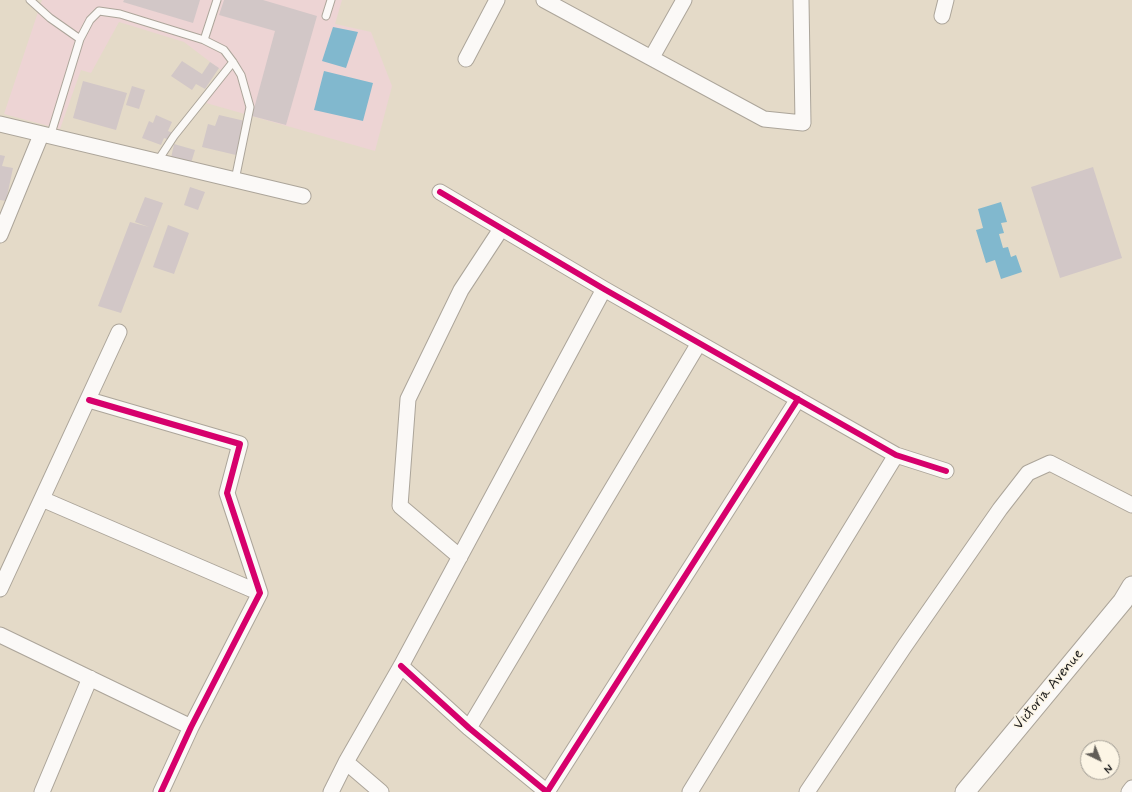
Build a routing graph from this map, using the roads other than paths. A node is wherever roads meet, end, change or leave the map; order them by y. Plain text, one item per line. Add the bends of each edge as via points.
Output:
1 (30, 0) edge
2 (217, 0) edge
3 (331, 0) edge
4 (497, 0) edge
5 (544, 0) edge
6 (684, 0) edge
7 (801, 0) edge
8 (946, 0) edge
9 (326, 16) dead end
10 (942, 16) dead end
11 (80, 39) junction
12 (204, 40) junction
13 (652, 57) junction
14 (466, 59) dead end
15 (233, 62) junction
16 (0, 124) edge
17 (46, 136) junction
18 (157, 162) junction
19 (235, 180) junction
20 (440, 192) dead end
21 (304, 196) dead end
22 (501, 229) junction
23 (0, 235) edge
24 (604, 289) junction
25 (119, 332) dead end
26 (699, 343) junction
27 (798, 399) junction
28 (89, 400) junction
29 (896, 455) junction
30 (946, 471) dead end
31 (42, 499) junction
32 (1132, 505) edge
33 (460, 557) junction
34 (1132, 586) edge
35 (0, 589) edge
36 (260, 593) junction
37 (0, 635) edge
38 (401, 666) junction
39 (90, 678) junction
40 (191, 727) junction
41 (469, 728) junction
42 (346, 762) junction
43 (1132, 788) edge
44 (42, 792) edge
45 (161, 792) edge
46 (331, 792) edge
47 (380, 792) edge
48 (690, 792) edge
49 (807, 792) edge
50 (965, 792) edge
51 (1129, 792) edge

1 - 11 lane
2 - 12 lane
3 - 9 lane
4 - 14 street
5 - 13 street
6 - 13 street
7 - 13 street via 803,123 764,119
8 - 10 street
11 - 12 lane via 90,20 99,11 120,14
11 - 17 lane
12 - 15 lane via 224,50
15 - 18 lane via 174,136
15 - 19 lane via 241,75 250,107
16 - 17 street
17 - 18 street
17 - 23 street
18 - 19 street
19 - 21 street
20 - 22 street
22 - 24 street
22 - 33 street via 461,290 408,399 400,506
24 - 26 street
24 - 33 street
25 - 28 street
26 - 27 street
26 - 41 street
27 - 29 street
27 - 41 street via 547,792
28 - 31 street
28 - 36 street via 240,444 228,493
29 - 30 street
29 - 48 street
31 - 35 street
31 - 36 street
32 - 49 street via 1050,463 1028,473 904,647
33 - 38 street
34 - 50 street, Victoria Avenue via 1123,601
36 - 40 street
37 - 39 street
38 - 41 street
38 - 42 street
39 - 40 street
39 - 44 street
40 - 45 street
42 - 46 street
42 - 47 street
43 - 51 street

